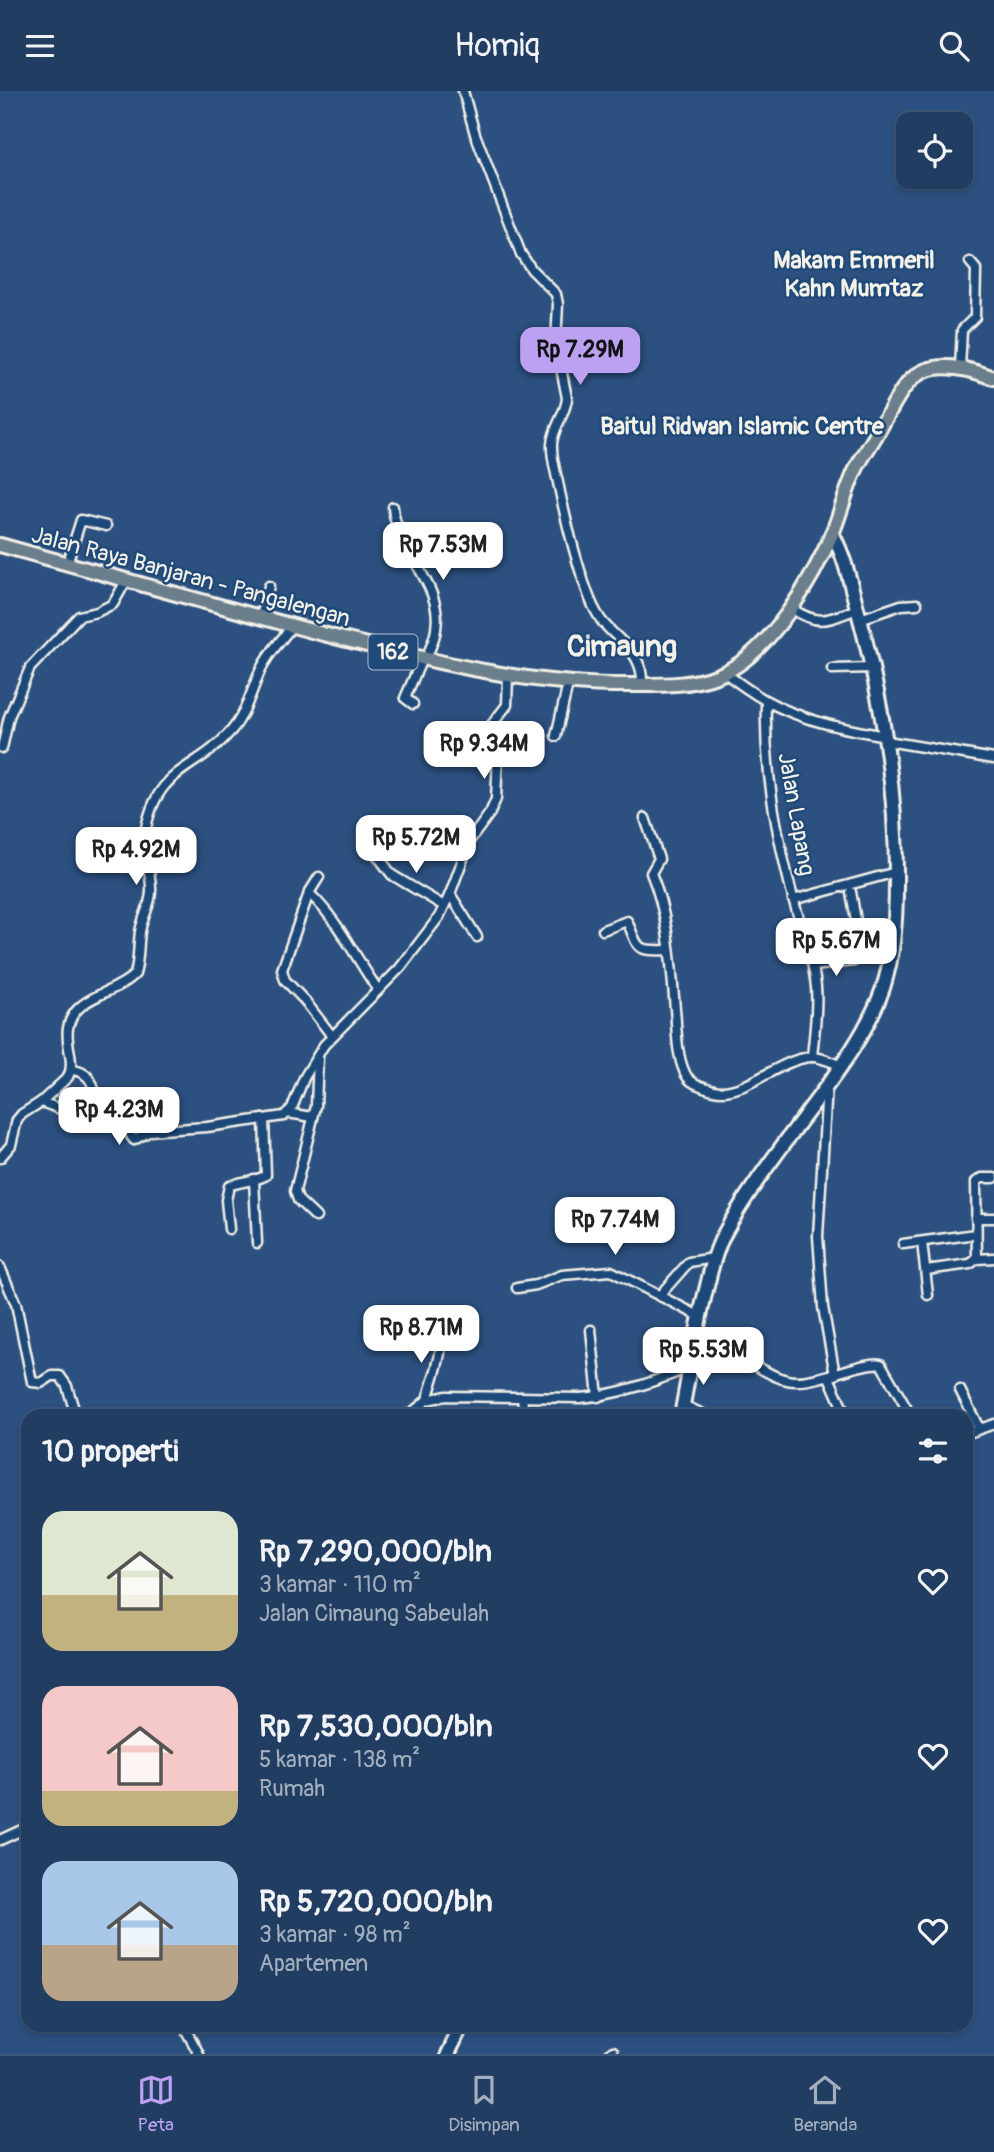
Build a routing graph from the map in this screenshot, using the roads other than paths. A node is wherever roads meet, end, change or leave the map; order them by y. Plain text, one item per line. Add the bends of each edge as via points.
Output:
1 (463, 91) edge
2 (970, 262) dead end
3 (960, 368) junction
4 (994, 377) edge
5 (393, 507) dead end
6 (106, 526) dead end
7 (832, 533) junction
8 (0, 545) edge
9 (67, 564) junction
10 (126, 581) junction
11 (269, 586) dead end
12 (917, 604) dead end
13 (791, 608) junction
14 (859, 614) junction
15 (261, 617) junction
16 (292, 626) junction
17 (424, 659) junction
18 (874, 668) junction
19 (832, 669) dead end
20 (724, 672) junction
21 (508, 676) junction
22 (571, 684) junction
23 (642, 685) junction
24 (766, 701) junction
25 (413, 704) dead end
26 (556, 736) dead end
27 (887, 739) junction
28 (2, 748) dead end
29 (994, 759) edge
30 (645, 818) dead end
31 (377, 855) dead end
32 (896, 871) junction
33 (319, 877) dead end
34 (851, 892) dead end
35 (309, 893) junction
36 (450, 894) junction
37 (793, 900) junction
38 (444, 906) junction
39 (603, 930) dead end
40 (477, 937) dead end
41 (892, 948) junction
42 (669, 950) junction
43 (854, 961) dead end
44 (814, 966) junction
45 (379, 990) junction
46 (332, 1036) junction
47 (318, 1054) junction
48 (812, 1057) junction
49 (842, 1066) junction
50 (72, 1070) junction
51 (827, 1085) junction
52 (41, 1102) junction
53 (96, 1107) junction
54 (287, 1113) junction
55 (313, 1117) junction
56 (264, 1119) junction
57 (0, 1158) edge
58 (994, 1178) edge
59 (254, 1179) junction
60 (316, 1217) dead end
61 (976, 1218) junction
62 (994, 1218) edge
63 (229, 1229) dead end
64 (976, 1234) junction
65 (922, 1242) junction
66 (257, 1243) dead end
67 (903, 1244) dead end
68 (714, 1258) junction
69 (994, 1258) edge
70 (977, 1259) junction
71 (0, 1267) edge
72 (926, 1270) junction
73 (517, 1288) dead end
74 (928, 1295) dead end
75 (659, 1296) junction
76 (699, 1316) junction
77 (439, 1328) dead end
78 (591, 1330) dead end
79 (693, 1352) junction
80 (690, 1367) junction
81 (832, 1376) junction
82 (960, 1390) dead end
83 (522, 1397) junction
84 (598, 1397) junction
85 (427, 1400) junction
86 (74, 1409) edge
87 (416, 1409) edge
88 (523, 1409) edge
89 (682, 1409) edge
90 (844, 1409) edge
91 (907, 1409) edge
92 (970, 1409) edge
93 (973, 1416) edge
94 (994, 1424) edge
95 (979, 1428) junction
96 (973, 1431) edge
97 (21, 1830) edge
98 (0, 1840) edge
99 (187, 2032) edge
100 (459, 2032) edge
101 (199, 2054) edge
102 (448, 2054) edge

1 - 23 street via 521,254 558,298 556,343 567,404 552,445 563,506 592,603 600,619 636,656
2 - 3 street via 976,269 975,317 962,330
3 - 4 main road, Jalan Raya Banjaran - Pangalengan / 162
3 - 7 main road, Jalan Raya Banjaran - Pangalengan / 162 via 923,372 906,384 857,467
5 - 17 street via 408,553 432,594 436,630
6 - 9 street via 81,520
7 - 13 main road, Jalan Raya Banjaran - Pangalengan / 162
7 - 14 street via 844,557
8 - 9 main road, Jalan Raya Banjaran - Pangalengan / 162
9 - 10 main road, Jalan Raya Banjaran - Pangalengan / 162
10 - 15 main road, Jalan Raya Banjaran - Pangalengan / 162
10 - 28 street via 113,604 79,616 30,668 9,717
11 - 15 street
12 - 14 street
13 - 14 street via 808,619
13 - 20 main road, Jalan Raya Banjaran - Pangalengan / 162 via 766,641
14 - 18 street
15 - 16 main road, Jalan Raya Banjaran - Pangalengan / 162
16 - 17 main road, Jalan Raya Banjaran - Pangalengan / 162
16 - 50 street via 272,649 232,730 179,771 155,799 144,834 151,888 136,970 132,977 79,1006 68,1030
17 - 21 main road, Jalan Raya Banjaran - Pangalengan / 162
17 - 25 street via 405,698
18 - 19 street
18 - 27 street
20 - 23 main road, Jalan Raya Banjaran - Pangalengan / 162 via 694,682
20 - 24 street
21 - 22 main road, Jalan Raya Banjaran - Pangalengan / 162
21 - 36 street via 507,705 483,736 485,745 498,756 496,799 470,840
22 - 23 main road, Jalan Raya Banjaran - Pangalengan / 162
22 - 26 street
24 - 27 street via 828,725
24 - 37 street, Jalan Lapang via 769,790
27 - 29 street
27 - 32 street
30 - 42 street via 658,852 651,873
31 - 38 street via 392,875
32 - 37 street
32 - 41 street
33 - 35 street
34 - 41 street via 860,943
35 - 45 street via 332,918
35 - 46 street via 282,975
36 - 38 street
36 - 40 street
37 - 44 street, Jalan Lapang
38 - 45 street via 421,943
39 - 42 street via 627,921 639,947
41 - 49 street via 883,989
42 - 48 street via 681,1060 693,1083 717,1091 734,1089
43 - 44 street
44 - 48 street, Jalan Lapang via 817,991
45 - 46 street
46 - 47 street
47 - 54 street
47 - 55 street
48 - 49 street
49 - 51 street
50 - 52 street
50 - 53 street via 91,1081
51 - 68 street via 737,1213
51 - 81 street via 818,1236
52 - 53 street via 60,1109
52 - 57 street via 16,1121 11,1145
53 - 56 street via 121,1107 135,1140 150,1131
54 - 55 street
54 - 56 street
55 - 60 street via 295,1194
56 - 59 street via 266,1171 261,1179
58 - 61 street via 976,1182
59 - 63 street via 227,1188
59 - 66 street
61 - 62 street
61 - 64 street
64 - 65 street
64 - 70 street
65 - 67 street
65 - 72 street
68 - 75 street via 689,1262
68 - 76 street
69 - 70 street
70 - 72 street
71 - 86 street via 16,1304 32,1382 60,1377
72 - 74 street
73 - 75 street via 562,1275 604,1270
75 - 76 street
76 - 79 street
77 - 85 street via 441,1345
78 - 84 street
79 - 80 street
79 - 81 street via 727,1353 792,1381
80 - 84 street
80 - 89 street
81 - 90 street
81 - 91 street via 881,1364
82 - 92 street
83 - 84 street
83 - 85 street
83 - 88 street
85 - 87 street
93 - 95 street
94 - 95 street
95 - 96 street
97 - 98 street
99 - 101 street
100 - 102 street

